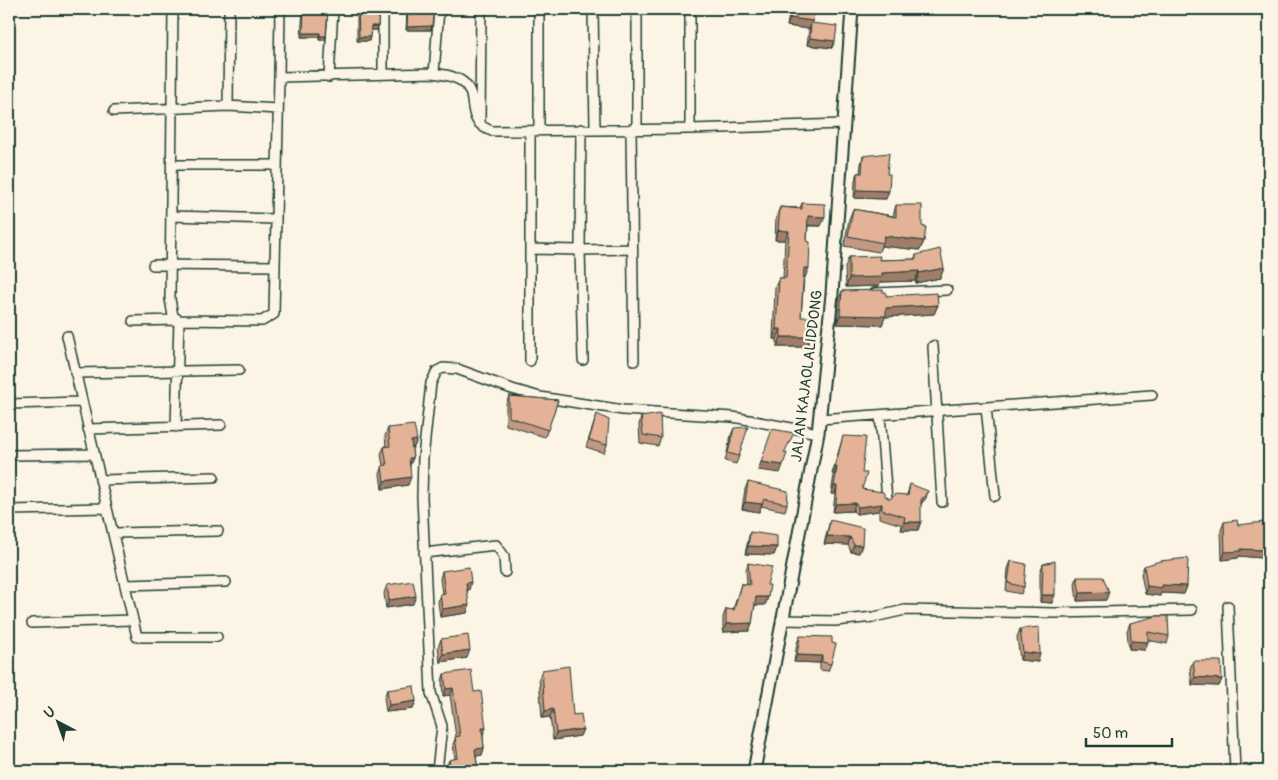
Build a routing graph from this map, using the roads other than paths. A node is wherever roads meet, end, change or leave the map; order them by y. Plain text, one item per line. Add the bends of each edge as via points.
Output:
1 (173, 9) edge
2 (229, 9) edge
3 (280, 9) edge
4 (333, 9) edge
5 (383, 9) edge
6 (439, 9) edge
7 (481, 9) edge
8 (539, 9) edge
9 (593, 9) edge
10 (638, 9) edge
11 (690, 9) edge
12 (852, 9) edge
13 (434, 73) junction
14 (383, 74) junction
15 (329, 76) junction
16 (279, 77) junction
17 (228, 106) junction
18 (172, 109) junction
19 (278, 109) junction
20 (114, 111) dead end
21 (480, 124) junction
22 (844, 124) junction
23 (594, 128) junction
24 (581, 129) junction
25 (634, 129) junction
26 (690, 129) junction
27 (534, 131) junction
28 (172, 165) junction
29 (276, 165) junction
30 (171, 216) junction
31 (275, 219) junction
32 (530, 249) junction
33 (632, 249) junction
34 (580, 250) junction
35 (153, 265) dead end
36 (171, 265) junction
37 (274, 266) junction
38 (947, 290) dead end
39 (869, 293) edge
40 (179, 320) junction
41 (133, 321) dead end
42 (67, 336) dead end
43 (933, 346) dead end
44 (530, 360) dead end
45 (583, 360) dead end
46 (634, 361) dead end
47 (239, 370) dead end
48 (178, 371) junction
49 (75, 374) junction
50 (1152, 395) dead end
51 (82, 402) junction
52 (9, 404) edge
53 (986, 407) junction
54 (936, 411) junction
55 (880, 415) junction
56 (820, 420) junction
57 (221, 425) dead end
58 (176, 426) junction
59 (88, 429) junction
60 (818, 433) junction
61 (94, 454) junction
62 (9, 455) edge
63 (214, 477) dead end
64 (100, 480) junction
65 (995, 496) dead end
66 (887, 500) edge
67 (942, 502) dead end
68 (107, 508) junction
69 (9, 510) edge
70 (218, 531) dead end
71 (113, 534) junction
72 (424, 552) junction
73 (505, 572) dead end
74 (226, 582) dead end
75 (125, 585) junction
76 (1228, 606) dead end
77 (1192, 610) dead end
78 (133, 620) junction
79 (781, 620) junction
80 (32, 623) dead end
81 (217, 636) dead end
82 (437, 771) edge
83 (754, 771) edge
84 (1235, 771) edge

1 - 18 street
2 - 17 street
3 - 16 street
4 - 15 street
5 - 14 street
6 - 13 street
7 - 21 street
8 - 27 street
9 - 23 street
10 - 25 street
11 - 26 street
12 - 22 street, JALAN KAJAOLALIDDONG
13 - 14 street
13 - 21 street via 454,77 464,83
14 - 15 street
15 - 16 street
16 - 19 street
17 - 18 street
17 - 19 street
18 - 20 street
18 - 28 street
19 - 29 street
21 - 27 street via 492,131
22 - 26 street
22 - 56 street, JALAN KAJAOLALIDDONG via 837,294
23 - 24 street
23 - 25 street
24 - 27 street
24 - 34 street
25 - 26 street
25 - 33 street
27 - 32 street
28 - 29 street
28 - 30 street
29 - 31 street
30 - 31 street
30 - 36 street
31 - 37 street
32 - 34 street
32 - 44 street
33 - 34 street
33 - 46 street
34 - 45 street
35 - 36 street
36 - 37 street
36 - 40 street via 170,299 173,316
37 - 40 street via 274,314 262,321
38 - 39 street
40 - 41 street
40 - 48 street
42 - 49 street
43 - 54 street
47 - 48 street
48 - 49 street
48 - 58 street
49 - 51 street
50 - 53 street
51 - 52 street
51 - 59 street
53 - 54 street
53 - 65 street
54 - 55 street
54 - 67 street
55 - 56 street
55 - 66 street
56 - 60 street, JALAN KAJAOLALIDDONG
57 - 58 street
58 - 59 street
59 - 61 street
60 - 72 street via 732,417 623,410 540,397 512,390 471,372 440,368 431,383 423,458
60 - 79 street, JALAN KAJAOLALIDDONG
61 - 62 street
61 - 64 street
63 - 64 street
64 - 68 street
68 - 69 street
68 - 71 street
70 - 71 street
71 - 75 street
72 - 73 street via 496,545 504,556
72 - 82 street via 430,693 442,726
74 - 75 street
75 - 78 street
76 - 84 street
77 - 79 street via 1055,613 905,610 835,621
78 - 80 street
78 - 81 street via 137,637
79 - 83 street, JALAN KAJAOLALIDDONG

